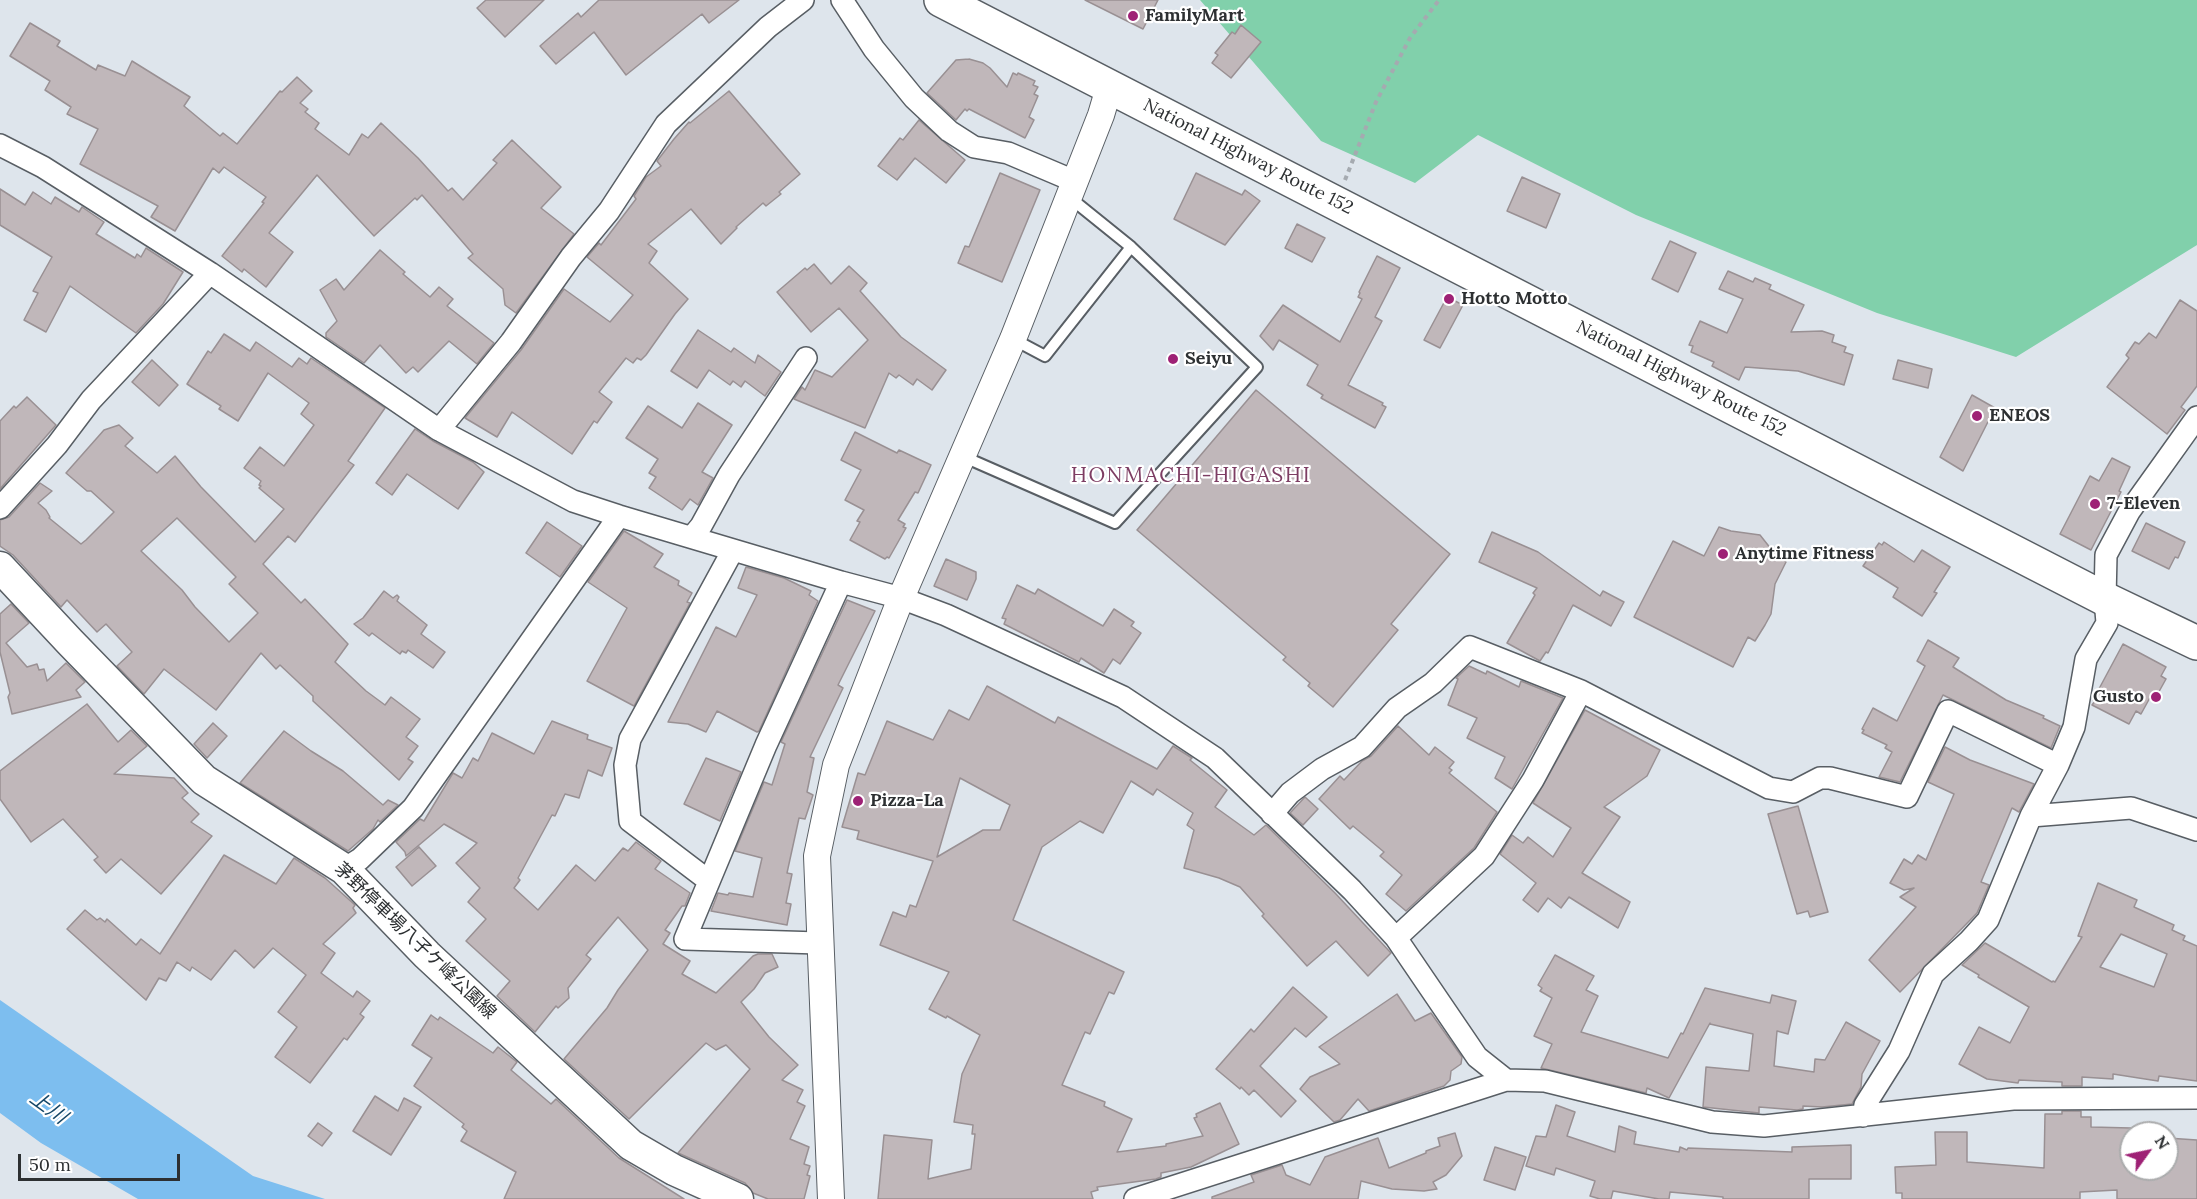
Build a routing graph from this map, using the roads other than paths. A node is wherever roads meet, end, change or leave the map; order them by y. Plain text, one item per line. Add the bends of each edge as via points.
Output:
1 (803, 0) edge
2 (842, 0) edge
3 (941, 0) edge
4 (1109, 88) junction
5 (0, 145) edge
6 (1071, 189) junction
7 (1131, 247) junction
8 (210, 273) junction
9 (1013, 339) junction
10 (806, 358) dead end
11 (2197, 417) edge
12 (439, 430) junction
13 (962, 456) junction
14 (0, 508) edge
15 (619, 516) junction
16 (692, 537) junction
17 (733, 550) junction
18 (0, 567) edge
19 (841, 582) junction
20 (901, 598) junction
21 (2104, 598) junction
22 (2197, 643) edge
23 (1581, 691) junction
24 (2058, 765) junction
25 (1272, 814) junction
26 (2031, 816) junction
27 (2197, 830) edge
28 (344, 869) junction
29 (709, 881) junction
30 (1396, 938) junction
31 (819, 943) junction
32 (1506, 1080) junction
33 (2197, 1098) edge
34 (1863, 1116) junction
35 (738, 1199) edge
36 (831, 1199) edge
37 (1135, 1199) edge

1 - 12 street via 768,27 666,124 609,211
2 - 6 street via 874,49 914,98 949,131 975,147 1008,153
3 - 4 highway, National Highway Route 152
4 - 6 street
4 - 21 highway, National Highway Route 152
5 - 8 street via 44,167
6 - 7 lane
6 - 9 street
7 - 9 lane via 1045,356
7 - 13 lane via 1257,367 1114,523
8 - 12 street
8 - 14 street via 91,400
9 - 13 street
10 - 16 street
11 - 21 street via 2128,512 2106,555
12 - 15 street via 573,501
13 - 20 street
15 - 16 street
15 - 28 street via 413,808 360,859
16 - 17 street
17 - 19 street
17 - 29 street via 630,739 625,765 630,821
18 - 28 main road, 茅野停車場八子ケ峰公園線 via 204,780
19 - 20 street
19 - 29 street
20 - 25 street via 1123,697 1215,759
20 - 31 street via 836,765 817,856
21 - 22 highway, National Highway Route 152
21 - 24 street via 2107,623 2086,659 2074,727
23 - 24 street via 1769,788 1793,792 1821,778 1830,778 1907,797 1948,711
23 - 25 street via 1470,647 1433,683 1397,708 1362,747 1322,769 1290,793
23 - 30 street via 1533,780 1484,856
24 - 26 street
25 - 30 street
26 - 27 street via 2131,808
26 - 34 street via 1988,920 1933,974 1899,1051 1865,1105
28 - 35 main road, 茅野停車場八子ケ峰公園線 via 428,955 631,1145
29 - 31 street via 685,939
30 - 32 street via 1477,1057
31 - 36 street
32 - 34 street via 1545,1081 1712,1122 1764,1126
32 - 37 street
33 - 34 street via 2013,1099

